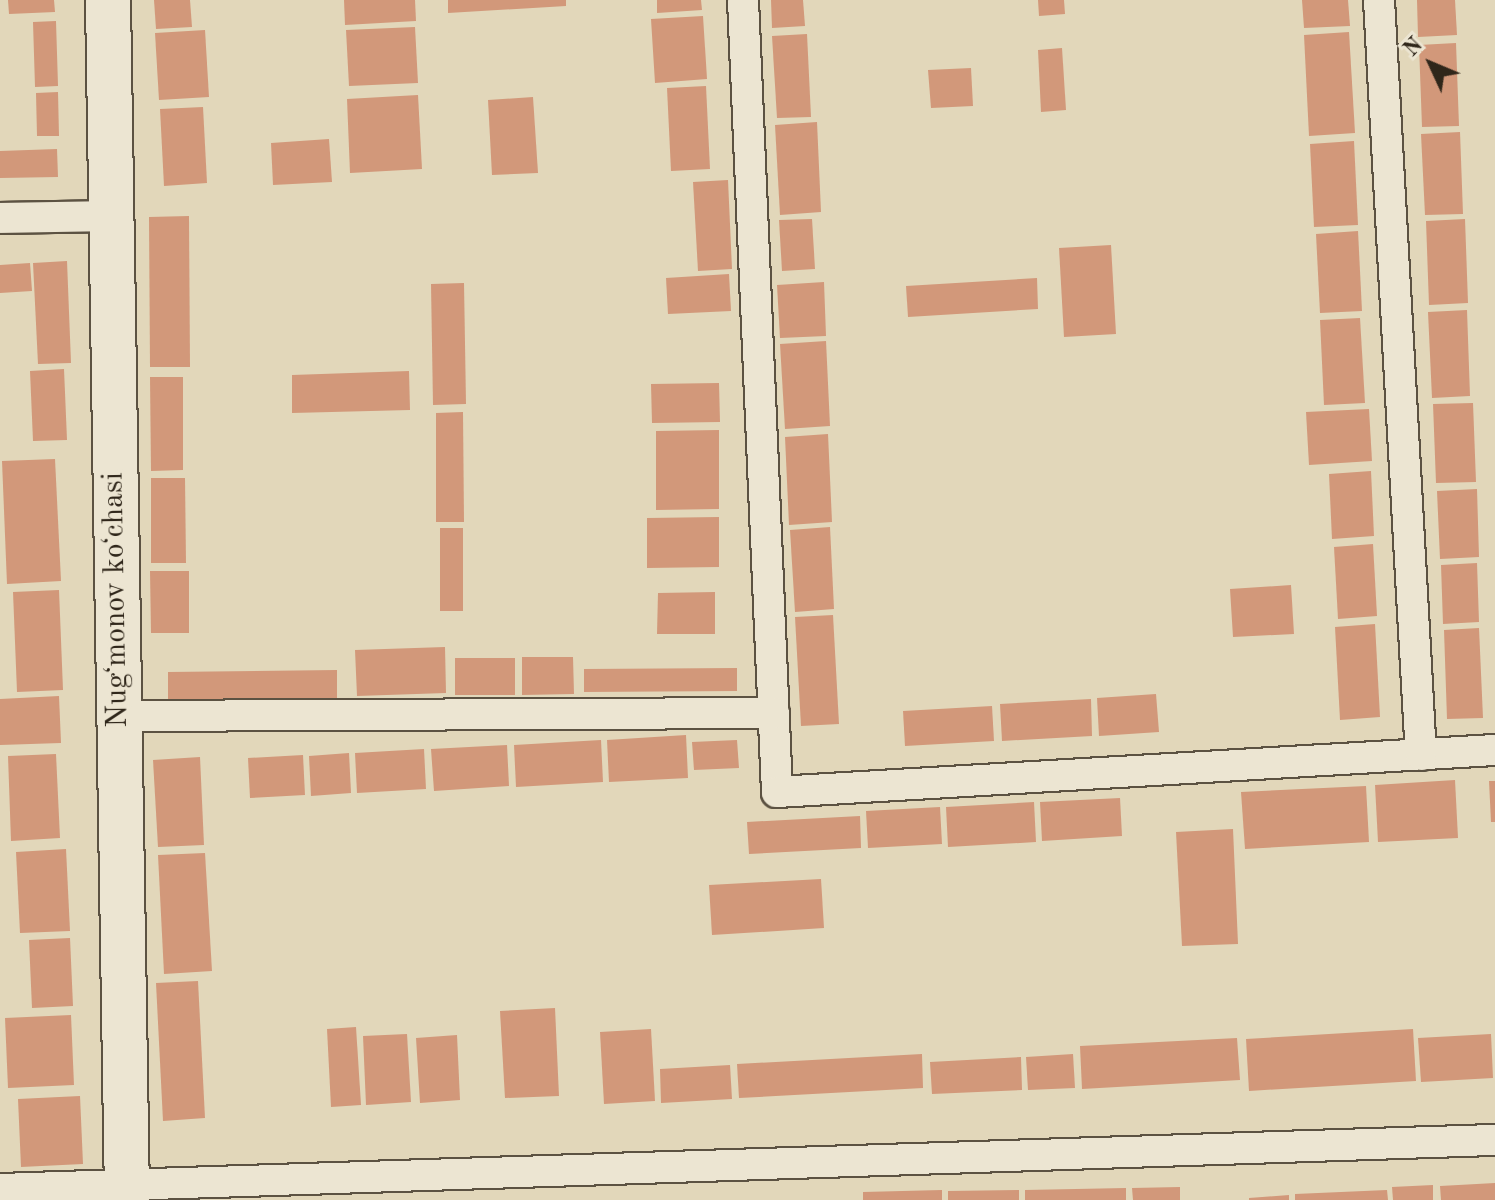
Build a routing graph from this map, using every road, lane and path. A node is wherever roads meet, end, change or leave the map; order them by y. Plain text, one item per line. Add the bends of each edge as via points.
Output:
1 (108, 0) edge
2 (743, 0) edge
3 (1379, 0) edge
4 (112, 216) junction
5 (0, 218) edge
6 (774, 713) junction
7 (117, 716) junction
8 (1495, 750) edge
9 (1421, 755) junction
10 (1495, 1140) edge
11 (0, 1189) edge
12 (127, 1192) edge

1 - 4 main road, Nugʻmonov koʻchasi
2 - 6 street
3 - 9 street
4 - 5 street
4 - 7 main road, Nugʻmonov koʻchasi
6 - 7 street
6 - 9 street via 777,792
7 - 12 main road, Nugʻmonov koʻchasi
8 - 9 street
10 - 12 street
11 - 12 street

